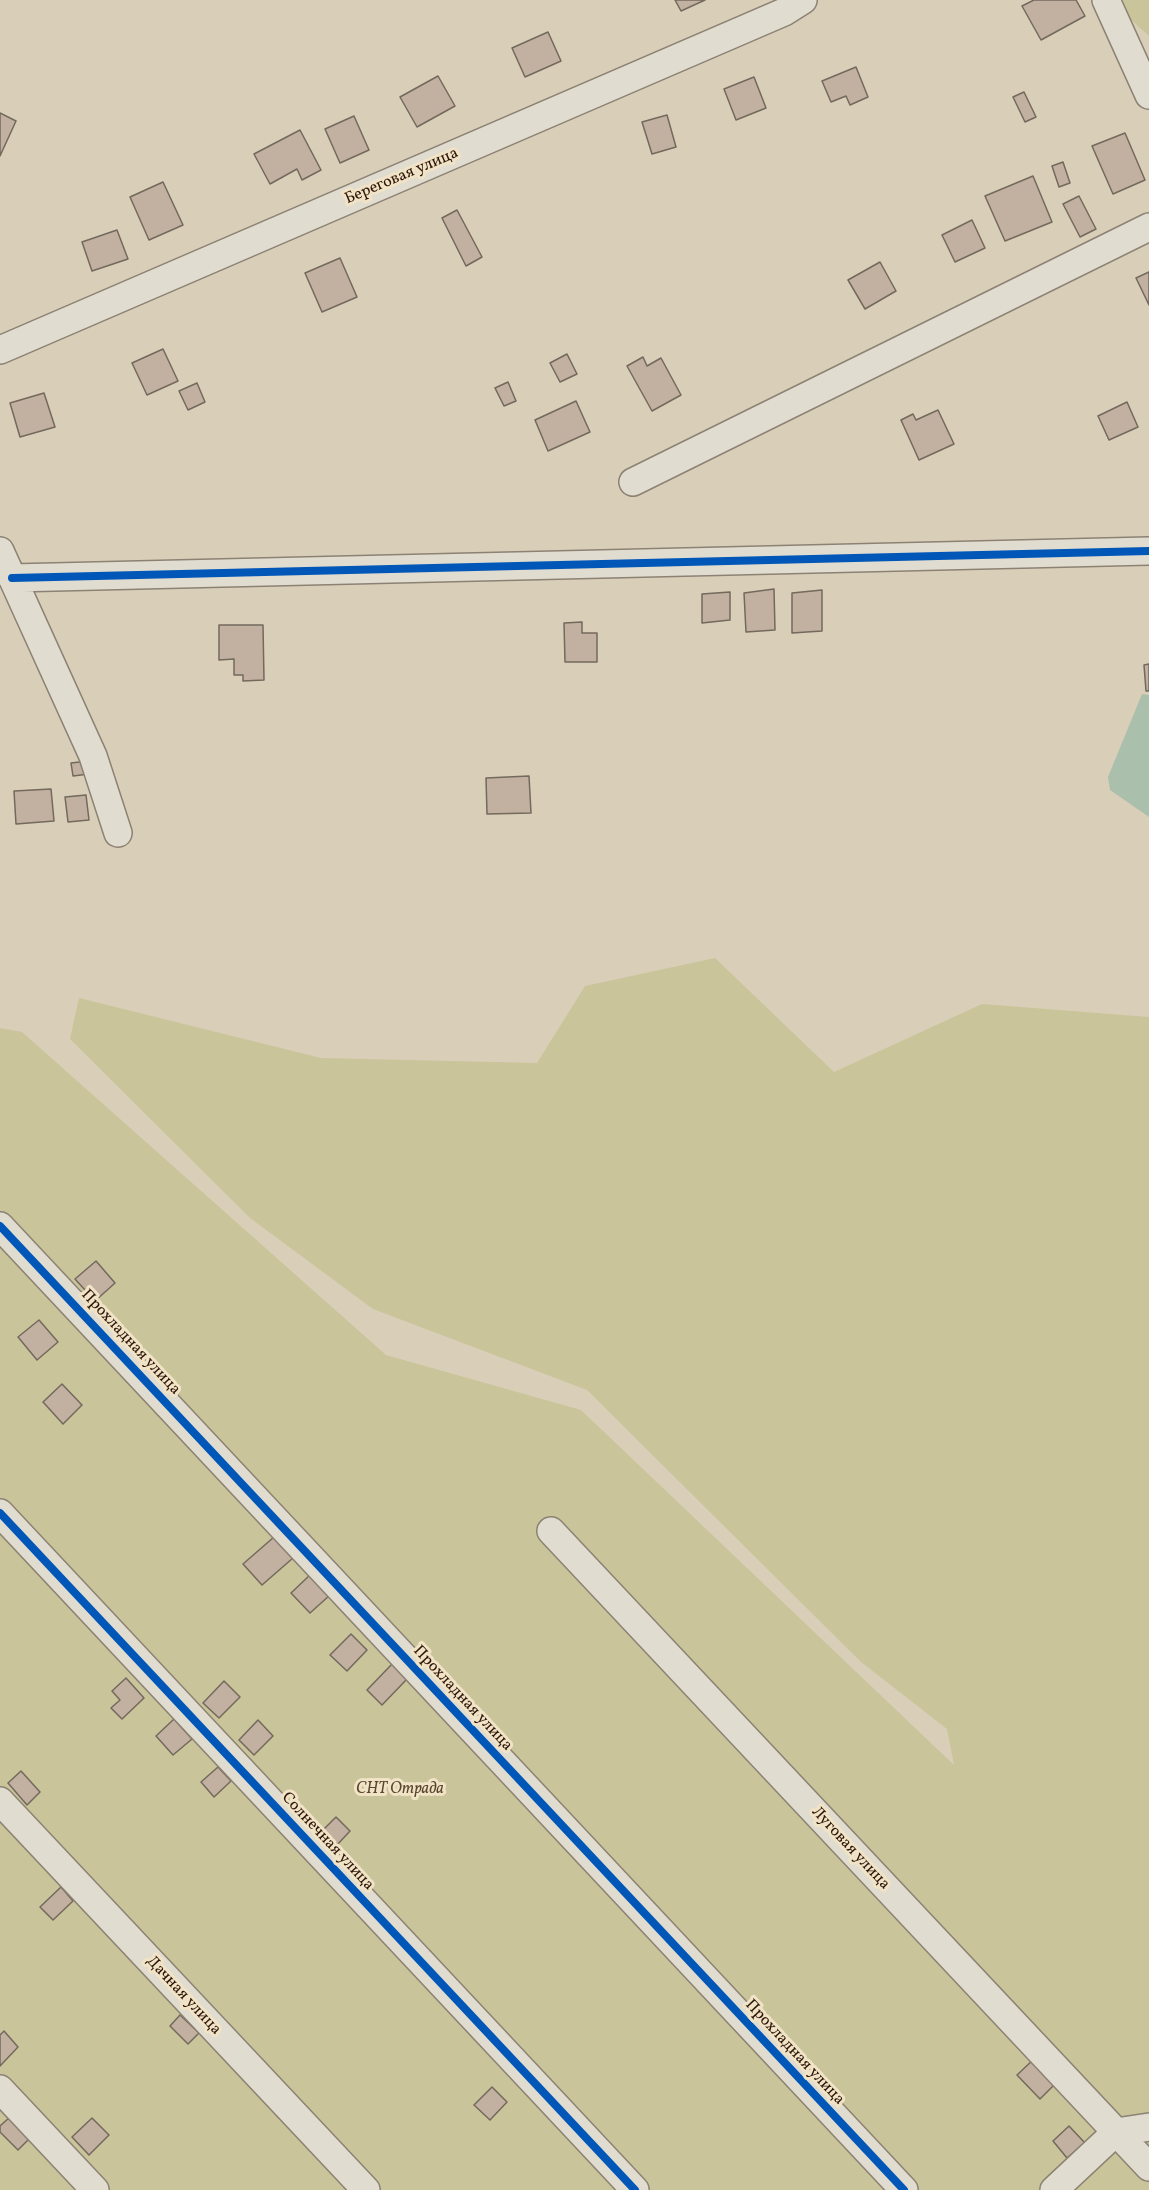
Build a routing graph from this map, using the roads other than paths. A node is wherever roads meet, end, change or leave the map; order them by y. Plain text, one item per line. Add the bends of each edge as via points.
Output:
1 (803, 0) edge
2 (1106, 0) edge
3 (1149, 94) edge
4 (1149, 227) edge
5 (0, 350) edge
6 (633, 482) dead end
7 (0, 551) edge
8 (1149, 551) edge
9 (12, 578) junction
10 (118, 833) dead end
11 (0, 1226) edge
12 (0, 1513) edge
13 (552, 1531) dead end
14 (0, 1801) edge
15 (0, 2089) edge
16 (1149, 2127) edge
17 (1116, 2132) junction
18 (1149, 2167) edge
19 (95, 2190) edge
20 (366, 2190) edge
21 (635, 2190) edge
22 (904, 2190) edge
23 (1054, 2190) edge

1 - 5 street, Береговая улица via 784,12
2 - 3 street
4 - 6 street
7 - 9 street
8 - 9 street
9 - 10 street via 93,756
11 - 22 street, Прохладная улица
12 - 21 street, Солнечная улица
13 - 17 street, Луговая улица
14 - 20 street, Дачная улица
15 - 19 street
16 - 17 street
17 - 18 street, Луговая улица
17 - 23 street

